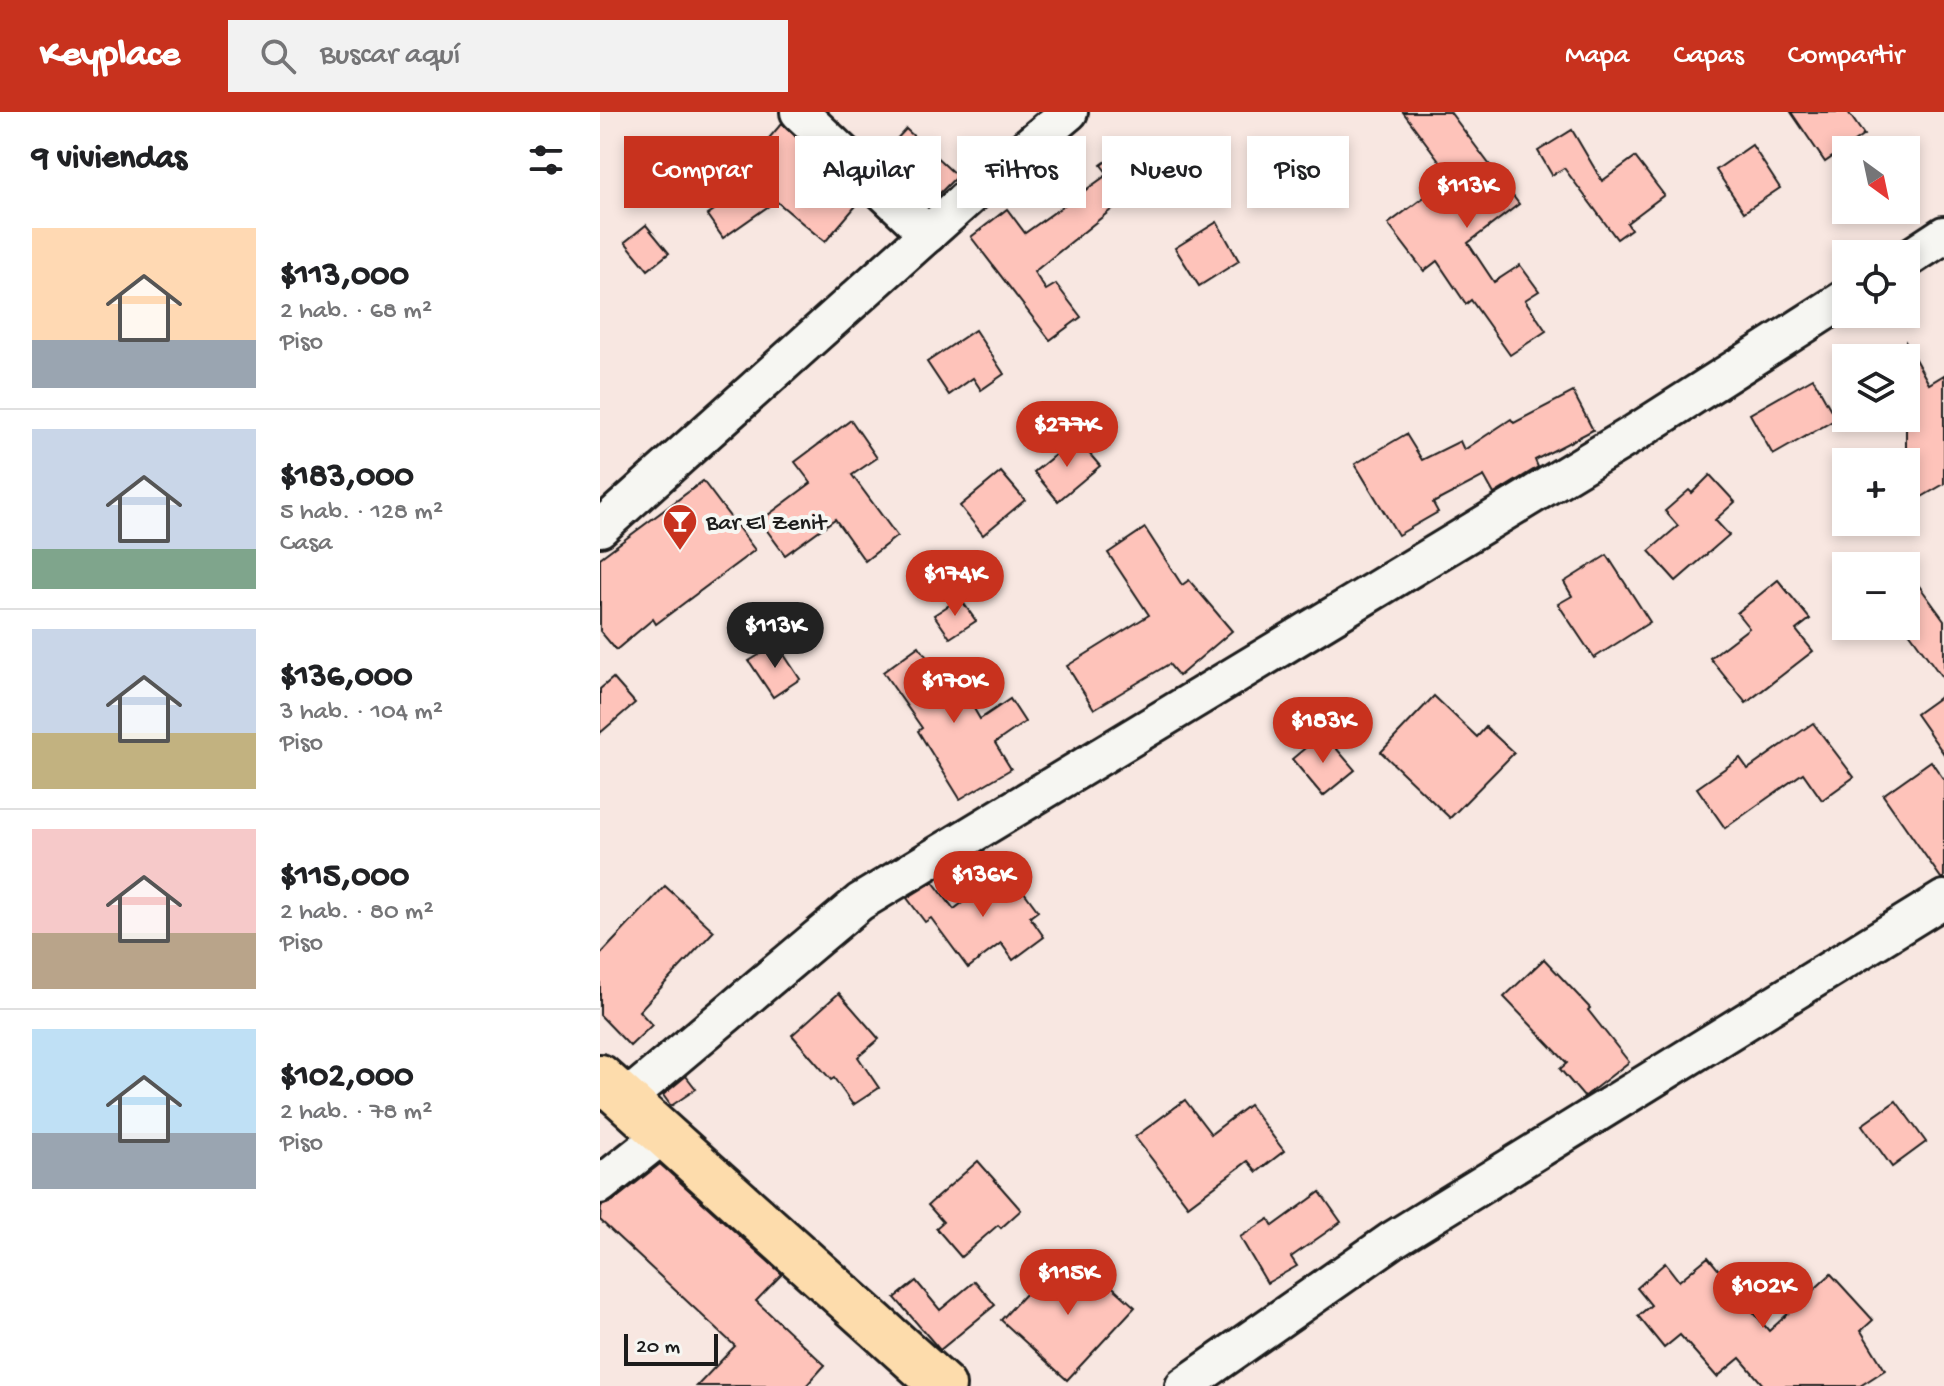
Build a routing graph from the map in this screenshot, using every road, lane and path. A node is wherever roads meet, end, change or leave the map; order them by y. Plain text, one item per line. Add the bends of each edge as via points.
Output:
1 (799, 112) edge
2 (1069, 112) edge
3 (928, 234) junction
4 (1944, 235) edge
5 (1920, 251) edge
6 (1832, 307) edge
7 (600, 528) edge
8 (1944, 899) edge
9 (613, 1088) edge
10 (663, 1135) junction
11 (600, 1185) edge
12 (943, 1386) edge
13 (1184, 1386) edge

1 - 3 street
2 - 3 street
3 - 7 street
4 - 5 street
6 - 9 street via 1621,441 860,902
8 - 13 street via 1394,1239
9 - 10 highway
10 - 11 street
10 - 12 highway

